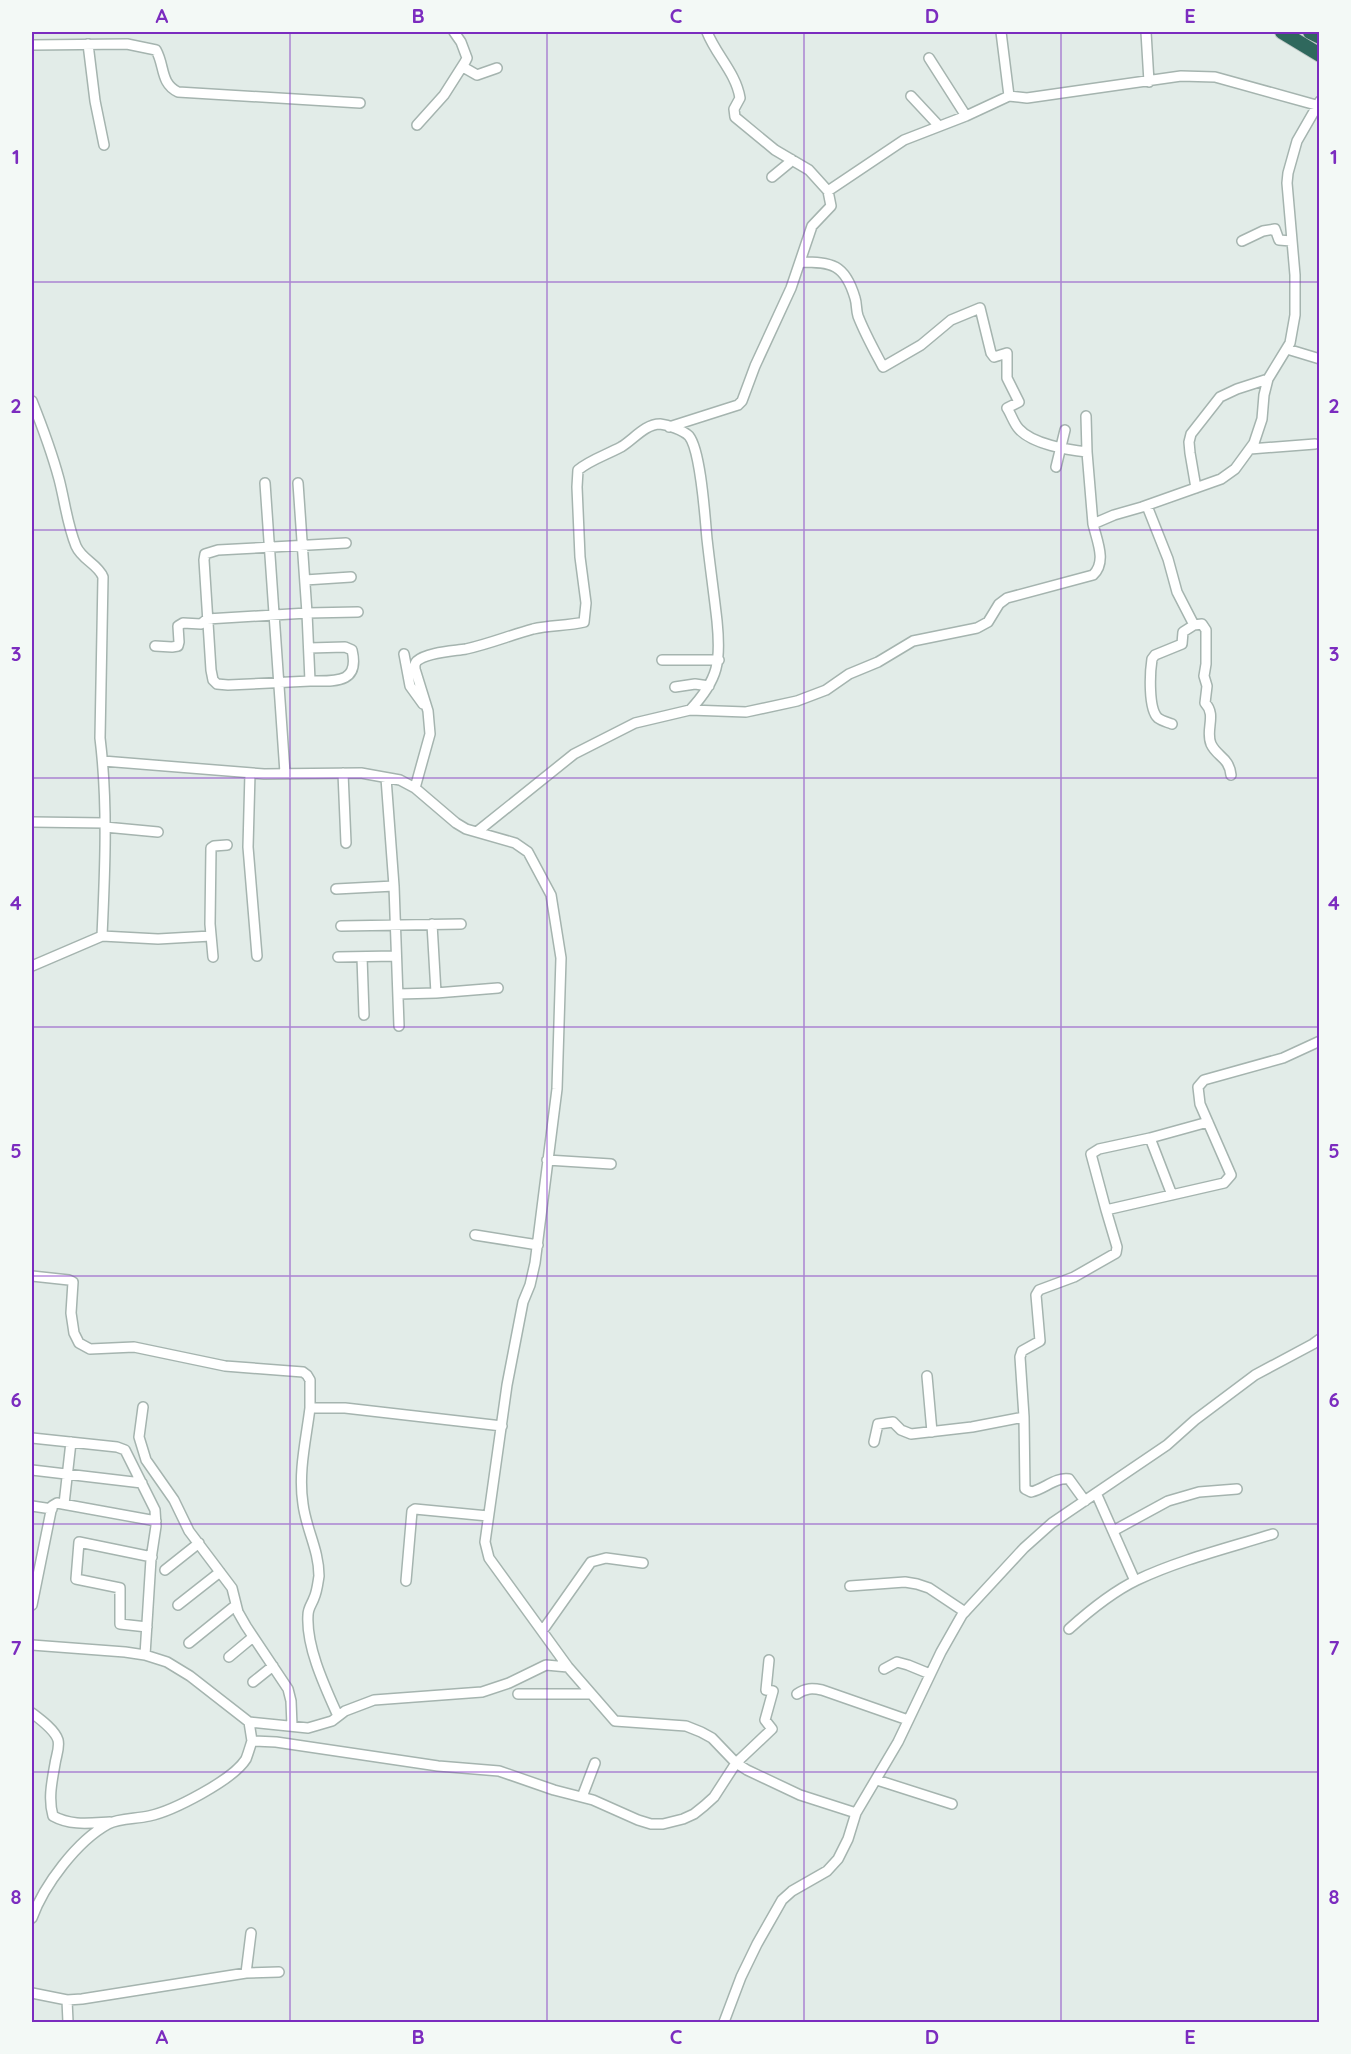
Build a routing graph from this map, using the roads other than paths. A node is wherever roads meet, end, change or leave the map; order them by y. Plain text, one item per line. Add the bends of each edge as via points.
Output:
1 (454, 32) edge
2 (708, 32) edge
3 (1001, 32) edge
4 (1146, 32) edge
5 (1282, 32) edge
6 (1310, 32) edge
7 (1320, 37) edge
8 (88, 44) junction
9 (32, 45) edge
10 (1320, 55) edge
11 (929, 58) dead end
12 (463, 67) junction
13 (497, 68) dead end
14 (1149, 82) junction
15 (911, 96) dead end
16 (1010, 96) junction
17 (360, 103) dead end
18 (1318, 103) edge
19 (966, 116) junction
20 (417, 125) dead end
21 (939, 126) junction
22 (104, 145) dead end
23 (791, 159) junction
24 (772, 177) dead end
25 (828, 191) junction
26 (1242, 241) dead end
27 (1291, 241) junction
28 (800, 262) junction
29 (1287, 350) junction
30 (1320, 359) edge
31 (1268, 379) junction
32 (32, 401) edge
33 (1086, 416) dead end
34 (669, 426) junction
35 (1065, 430) dead end
36 (1315, 444) dead end
37 (1059, 448) junction
38 (1250, 449) junction
39 (1087, 452) junction
40 (1056, 467) dead end
41 (265, 483) dead end
42 (298, 483) dead end
43 (1196, 488) junction
44 (1147, 506) junction
45 (1093, 524) junction
46 (346, 543) dead end
47 (302, 545) junction
48 (268, 547) junction
49 (351, 577) dead end
50 (305, 580) junction
51 (358, 612) dead end
52 (307, 613) junction
53 (274, 615) junction
54 (207, 619) junction
55 (1194, 625) junction
56 (156, 646) dead end
57 (309, 648) junction
58 (404, 654) dead end
59 (662, 660) dead end
60 (718, 660) junction
61 (310, 681) junction
62 (279, 682) junction
63 (709, 686) junction
64 (675, 687) dead end
65 (690, 710) junction
66 (428, 711) junction
67 (1172, 724) dead end
68 (103, 761) junction
69 (250, 773) junction
70 (285, 773) junction
71 (343, 773) junction
72 (1231, 775) dead end
73 (386, 778) junction
74 (415, 788) junction
75 (32, 822) edge
76 (105, 825) junction
77 (478, 831) junction
78 (158, 832) dead end
79 (346, 843) dead end
80 (227, 845) dead end
81 (394, 886) junction
82 (336, 889) dead end
83 (432, 924) junction
84 (461, 924) dead end
85 (395, 925) junction
86 (341, 926) dead end
87 (102, 936) junction
88 (211, 936) junction
89 (257, 956) dead end
90 (396, 956) junction
91 (213, 957) dead end
92 (338, 957) dead end
93 (362, 957) junction
94 (32, 966) edge
95 (498, 988) dead end
96 (436, 993) junction
97 (398, 994) junction
98 (364, 1015) dead end
99 (399, 1026) dead end
100 (1320, 1041) edge
101 (1208, 1122) junction
102 (1150, 1138) junction
103 (547, 1160) junction
104 (611, 1164) dead end
105 (1172, 1195) junction
106 (1106, 1210) junction
107 (475, 1235) dead end
108 (538, 1245) junction
109 (32, 1276) edge
110 (1320, 1339) edge
111 (927, 1376) dead end
112 (143, 1407) dead end
113 (310, 1408) junction
114 (1024, 1416) junction
115 (502, 1426) junction
116 (932, 1432) junction
117 (32, 1438) edge
118 (71, 1442) junction
119 (874, 1442) dead end
120 (32, 1470) edge
121 (68, 1474) junction
122 (142, 1483) junction
123 (1237, 1490) dead end
124 (1096, 1493) junction
125 (1084, 1501) junction
126 (64, 1504) junction
127 (32, 1506) edge
128 (52, 1509) junction
129 (488, 1516) junction
130 (156, 1521) junction
131 (1113, 1532) junction
132 (1273, 1534) dead end
133 (199, 1543) junction
134 (152, 1557) junction
135 (644, 1563) dead end
136 (165, 1570) dead end
137 (220, 1572) junction
138 (406, 1581) dead end
139 (1135, 1581) junction
140 (850, 1586) dead end
141 (32, 1605) edge
142 (178, 1605) dead end
143 (236, 1605) junction
144 (965, 1612) junction
145 (147, 1627) junction
146 (1069, 1629) dead end
147 (543, 1630) junction
148 (253, 1636) junction
149 (189, 1643) dead end
150 (32, 1645) edge
151 (145, 1654) junction
152 (229, 1657) dead end
153 (769, 1660) dead end
154 (273, 1666) junction
155 (568, 1667) junction
156 (884, 1670) dead end
157 (930, 1674) junction
158 (253, 1682) dead end
159 (518, 1694) dead end
160 (590, 1694) junction
161 (797, 1694) dead end
162 (32, 1713) edge
163 (338, 1716) junction
164 (908, 1720) junction
165 (249, 1722) junction
166 (292, 1726) junction
167 (252, 1742) junction
168 (596, 1763) dead end
169 (736, 1763) junction
170 (877, 1780) junction
171 (582, 1797) junction
172 (952, 1804) dead end
173 (856, 1814) junction
174 (110, 1822) junction
175 (32, 1918) edge
176 (251, 1933) dead end
177 (279, 1972) dead end
178 (246, 1973) junction
179 (32, 1993) edge
180 (67, 2000) junction
181 (68, 2022) edge
182 (724, 2022) edge

1 - 12 street via 467,58
2 - 23 street via 737,86 740,99 734,109 735,117
3 - 16 street
4 - 14 street
5 - 10 highway
6 - 7 highway
8 - 9 street
8 - 17 street via 127,44 156,50 166,83 178,92
8 - 22 street
11 - 19 street
12 - 13 street via 477,75
12 - 20 street
14 - 16 street via 1027,98
14 - 18 street via 1181,76 1215,77
15 - 21 street
16 - 19 street
18 - 27 street via 1297,141 1288,173
19 - 21 street
21 - 25 street via 904,140
23 - 24 street
23 - 25 street via 809,170
25 - 28 street via 831,206 812,226
26 - 27 street via 1275,229 1278,240
27 - 29 street via 1295,315
28 - 34 street via 742,401
28 - 37 street via 826,262 848,279 862,328 883,367 951,320 980,308 991,353 994,357 1007,353 1007,378 1019,402 1007,408 1019,429
29 - 30 street
29 - 31 street
31 - 38 street via 1262,419
31 - 43 street via 1220,397 1191,434
32 - 68 street via 78,550 103,577
33 - 39 street
34 - 60 street via 690,437 694,448 702,488
34 - 66 street via 649,427 633,441 578,471 584,622 533,629 418,660 415,669
35 - 37 street
36 - 38 street
37 - 39 street
37 - 40 street
38 - 43 street via 1235,469
39 - 45 street
41 - 48 street
42 - 47 street
43 - 44 street
44 - 45 street
44 - 55 street
45 - 65 street via 1101,560 1093,575 1007,598 988,622 913,641 805,699 746,712
46 - 47 street
47 - 48 street
47 - 50 street
48 - 53 street
48 - 54 street via 205,554
49 - 50 street
50 - 52 street
51 - 52 street
52 - 53 street
52 - 57 street
53 - 54 street
53 - 62 street
54 - 56 street via 201,624 179,624 178,646
54 - 62 street via 211,670 217,684
55 - 67 street via 1183,632 1182,644 1152,659 1155,714
55 - 72 street via 1202,624 1206,630 1205,703 1211,714 1211,746 1230,767
57 - 61 street
57 - 61 street via 345,646 352,650 354,659 353,670 339,681
58 - 66 street via 410,686
59 - 60 street
60 - 63 street
61 - 62 street
62 - 70 street
63 - 64 street
63 - 65 street
65 - 77 street via 635,723 574,754
66 - 74 street via 430,734
68 - 69 street
68 - 76 street
69 - 70 street
69 - 89 street via 248,847
70 - 71 street
71 - 73 street
71 - 79 street
73 - 74 street
73 - 81 street
74 - 77 street via 456,824
75 - 76 street
76 - 78 street
76 - 87 street
77 - 103 street via 515,843 528,852 550,895 561,958 561,1016 557,1089
80 - 88 street via 211,848
81 - 82 street
81 - 85 street
83 - 84 street
83 - 85 street
83 - 96 street
85 - 86 street
85 - 90 street
87 - 88 street
87 - 94 street
88 - 91 street
90 - 93 street
90 - 97 street
92 - 93 street
93 - 98 street
95 - 96 street
96 - 97 street
97 - 99 street
100 - 101 street via 1283,1058 1204,1080 1198,1087
101 - 102 street
101 - 105 street via 1231,1174 1224,1183
102 - 105 street
102 - 106 street via 1091,1154
103 - 104 street
103 - 108 street
105 - 106 street
106 - 114 street via 1116,1253 1074,1277 1039,1290 1036,1295 1040,1341 1022,1351 1020,1357
107 - 108 street
108 - 115 street via 530,1285 522,1302
109 - 113 street via 73,1282 74,1333 90,1349 134,1347 225,1366 303,1372 310,1380
110 - 124 street via 1255,1375 1167,1445
111 - 116 street
112 - 133 street via 139,1437 147,1460
113 - 115 street via 345,1408
113 - 163 street via 303,1450 302,1502 317,1553 319,1576 308,1622 321,1678
114 - 116 street
114 - 125 street via 1025,1489 1037,1491 1061,1478 1069,1479
115 - 129 street
116 - 119 street via 911,1434 893,1422 883,1422 875,1429
117 - 118 street
118 - 121 street
118 - 122 street via 125,1450
120 - 121 street
121 - 122 street
121 - 126 street
122 - 130 street
123 - 131 street via 1199,1492 1168,1501
124 - 125 street
124 - 131 street
125 - 144 street via 1024,1548
126 - 128 street via 57,1503
126 - 130 street
127 - 128 street
128 - 141 street
129 - 138 street via 412,1511
129 - 147 street via 485,1542 489,1558
130 - 134 street
131 - 139 street
132 - 139 street
133 - 136 street
133 - 137 street
134 - 145 street
134 - 145 street via 79,1542 76,1579 120,1588 120,1624
135 - 147 street via 606,1558 591,1562
137 - 142 street
137 - 143 street via 232,1587
139 - 146 street
140 - 144 street via 917,1584
143 - 148 street
143 - 149 street
144 - 157 street
145 - 151 street
147 - 155 street
148 - 152 street
148 - 154 street
150 - 151 street
151 - 165 street via 190,1676
153 - 169 street via 766,1690 773,1691 765,1720 772,1730
154 - 158 street
154 - 166 street via 288,1689
155 - 160 street
155 - 163 street via 546,1665 482,1692 374,1700
156 - 157 street via 897,1662
157 - 164 street
159 - 160 street
160 - 169 street via 615,1721 686,1726 712,1738
161 - 164 street via 804,1689 822,1690
162 - 174 street via 58,1739 51,1789 53,1816 72,1823
163 - 166 street via 322,1725
164 - 170 street
165 - 166 street
165 - 167 street
167 - 171 street via 499,1771
167 - 174 street via 236,1771 200,1795 151,1816
168 - 171 street
169 - 171 street via 704,1806 683,1819 663,1824 638,1820
169 - 173 street via 800,1795
170 - 172 street
170 - 173 street
173 - 182 street via 838,1859 827,1871 782,1900 753,1952
174 - 175 street via 74,1852
176 - 178 street
177 - 178 street
178 - 180 street
179 - 180 street
180 - 181 street

